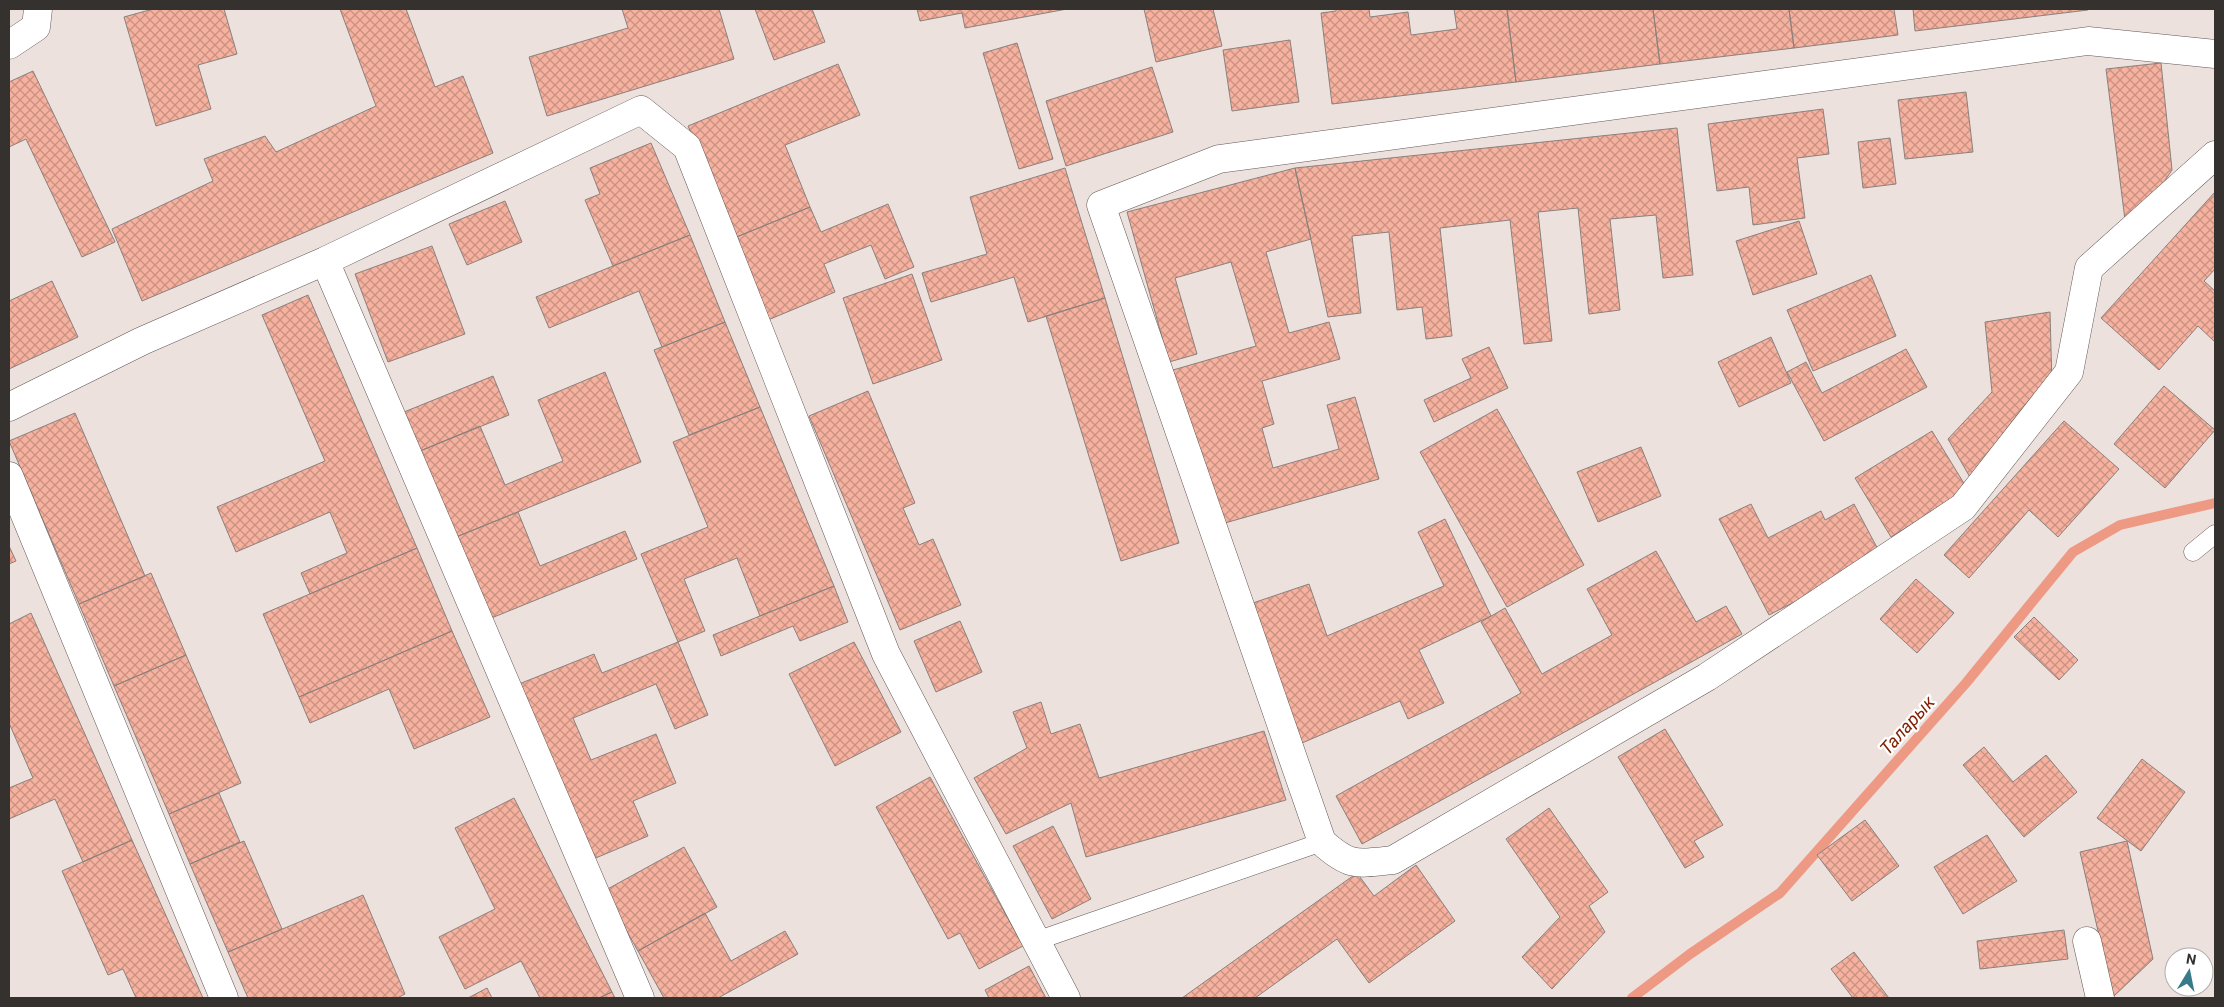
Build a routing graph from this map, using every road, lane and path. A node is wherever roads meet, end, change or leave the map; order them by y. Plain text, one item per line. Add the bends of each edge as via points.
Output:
1 (38, 9) edge
2 (9, 45) edge
3 (2215, 54) edge
4 (2215, 154) edge
5 (326, 261) junction
6 (9, 407) edge
7 (9, 476) edge
8 (2215, 534) edge
9 (2193, 552) dead end
10 (1322, 842) junction
11 (2087, 940) dead end
12 (1036, 941) junction
13 (224, 998) edge
14 (640, 998) edge
15 (1066, 998) edge
16 (2100, 998) edge

1 - 2 street via 36,28
3 - 10 street via 2088,41 1219,160 1102,205
4 - 10 street via 2089,268 2069,372 1964,507 1707,677 1393,860 1357,864 1336,854
5 - 6 street via 142,341
5 - 12 street via 641,110 687,147 886,654
5 - 14 street
7 - 13 street
8 - 9 lane
10 - 12 lane
11 - 16 street
12 - 15 street

